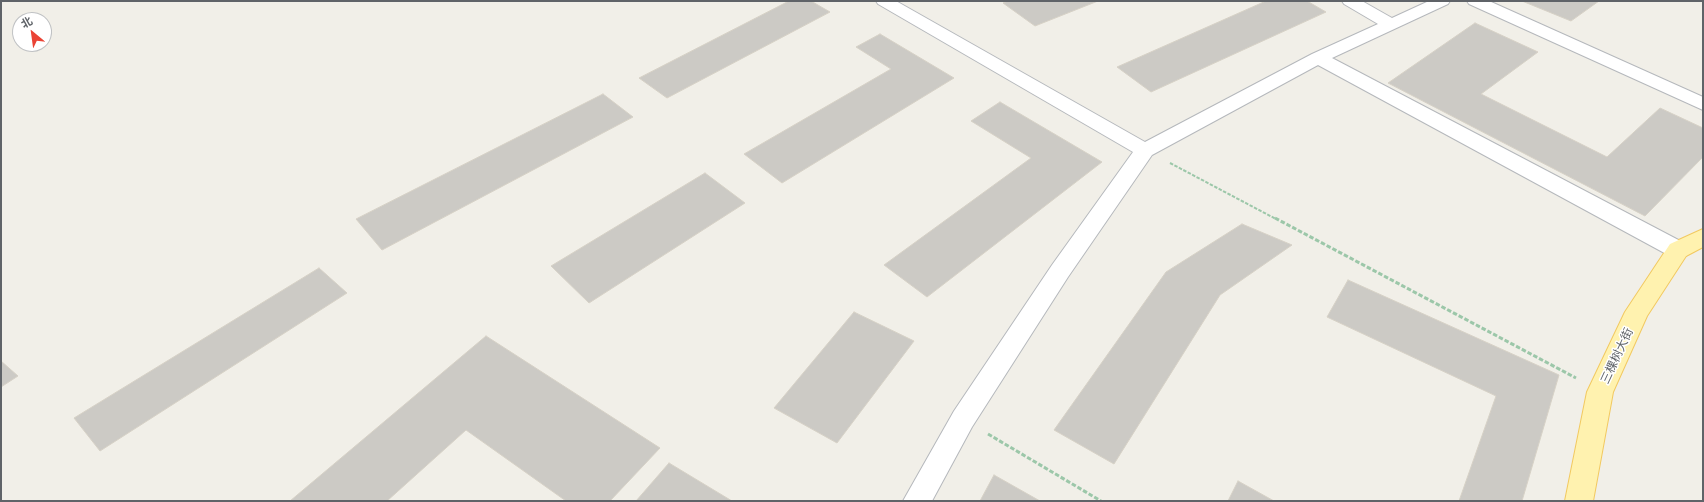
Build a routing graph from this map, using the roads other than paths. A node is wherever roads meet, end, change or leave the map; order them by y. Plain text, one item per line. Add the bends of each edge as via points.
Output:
1 (884, 1) edge
2 (1350, 1) edge
3 (1442, 1) edge
4 (1475, 1) edge
5 (1392, 24) junction
6 (1318, 58) junction
7 (1703, 104) edge
8 (1145, 150) junction
9 (1703, 237) edge
10 (1678, 250) junction
11 (917, 501) edge
12 (1579, 501) edge

1 - 8 street
2 - 5 street
3 - 5 street
4 - 7 street
5 - 6 street
6 - 8 street
6 - 10 street
8 - 11 street via 1060,271 963,419
9 - 10 main road, 三棵树大街
10 - 12 main road, 三棵树大街 via 1637,312 1600,392

